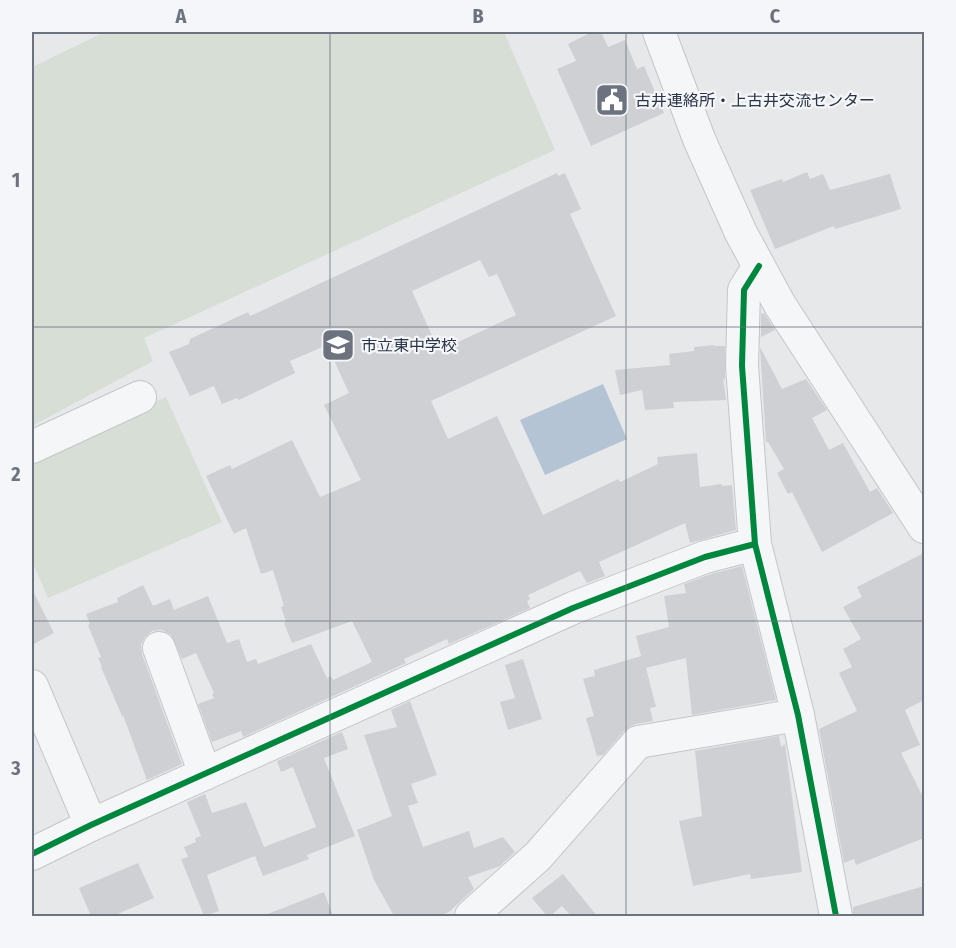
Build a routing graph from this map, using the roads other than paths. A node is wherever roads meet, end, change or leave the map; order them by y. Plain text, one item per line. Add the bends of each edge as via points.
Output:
1 (659, 32) edge
2 (759, 266) junction
3 (140, 397) dead end
4 (32, 447) edge
5 (924, 527) edge
6 (755, 544) junction
7 (159, 648) dead end
8 (32, 686) edge
9 (798, 715) junction
10 (205, 774) junction
11 (92, 825) junction
12 (32, 854) edge
13 (471, 916) edge
14 (836, 916) edge

1 - 2 street via 699,139
2 - 5 street via 780,305
2 - 6 street via 744,290 742,366
3 - 4 street
6 - 9 street
6 - 10 street via 705,557 573,608
7 - 10 street
8 - 11 street
9 - 13 street via 638,742 538,856
9 - 14 street
10 - 11 street
11 - 12 street

